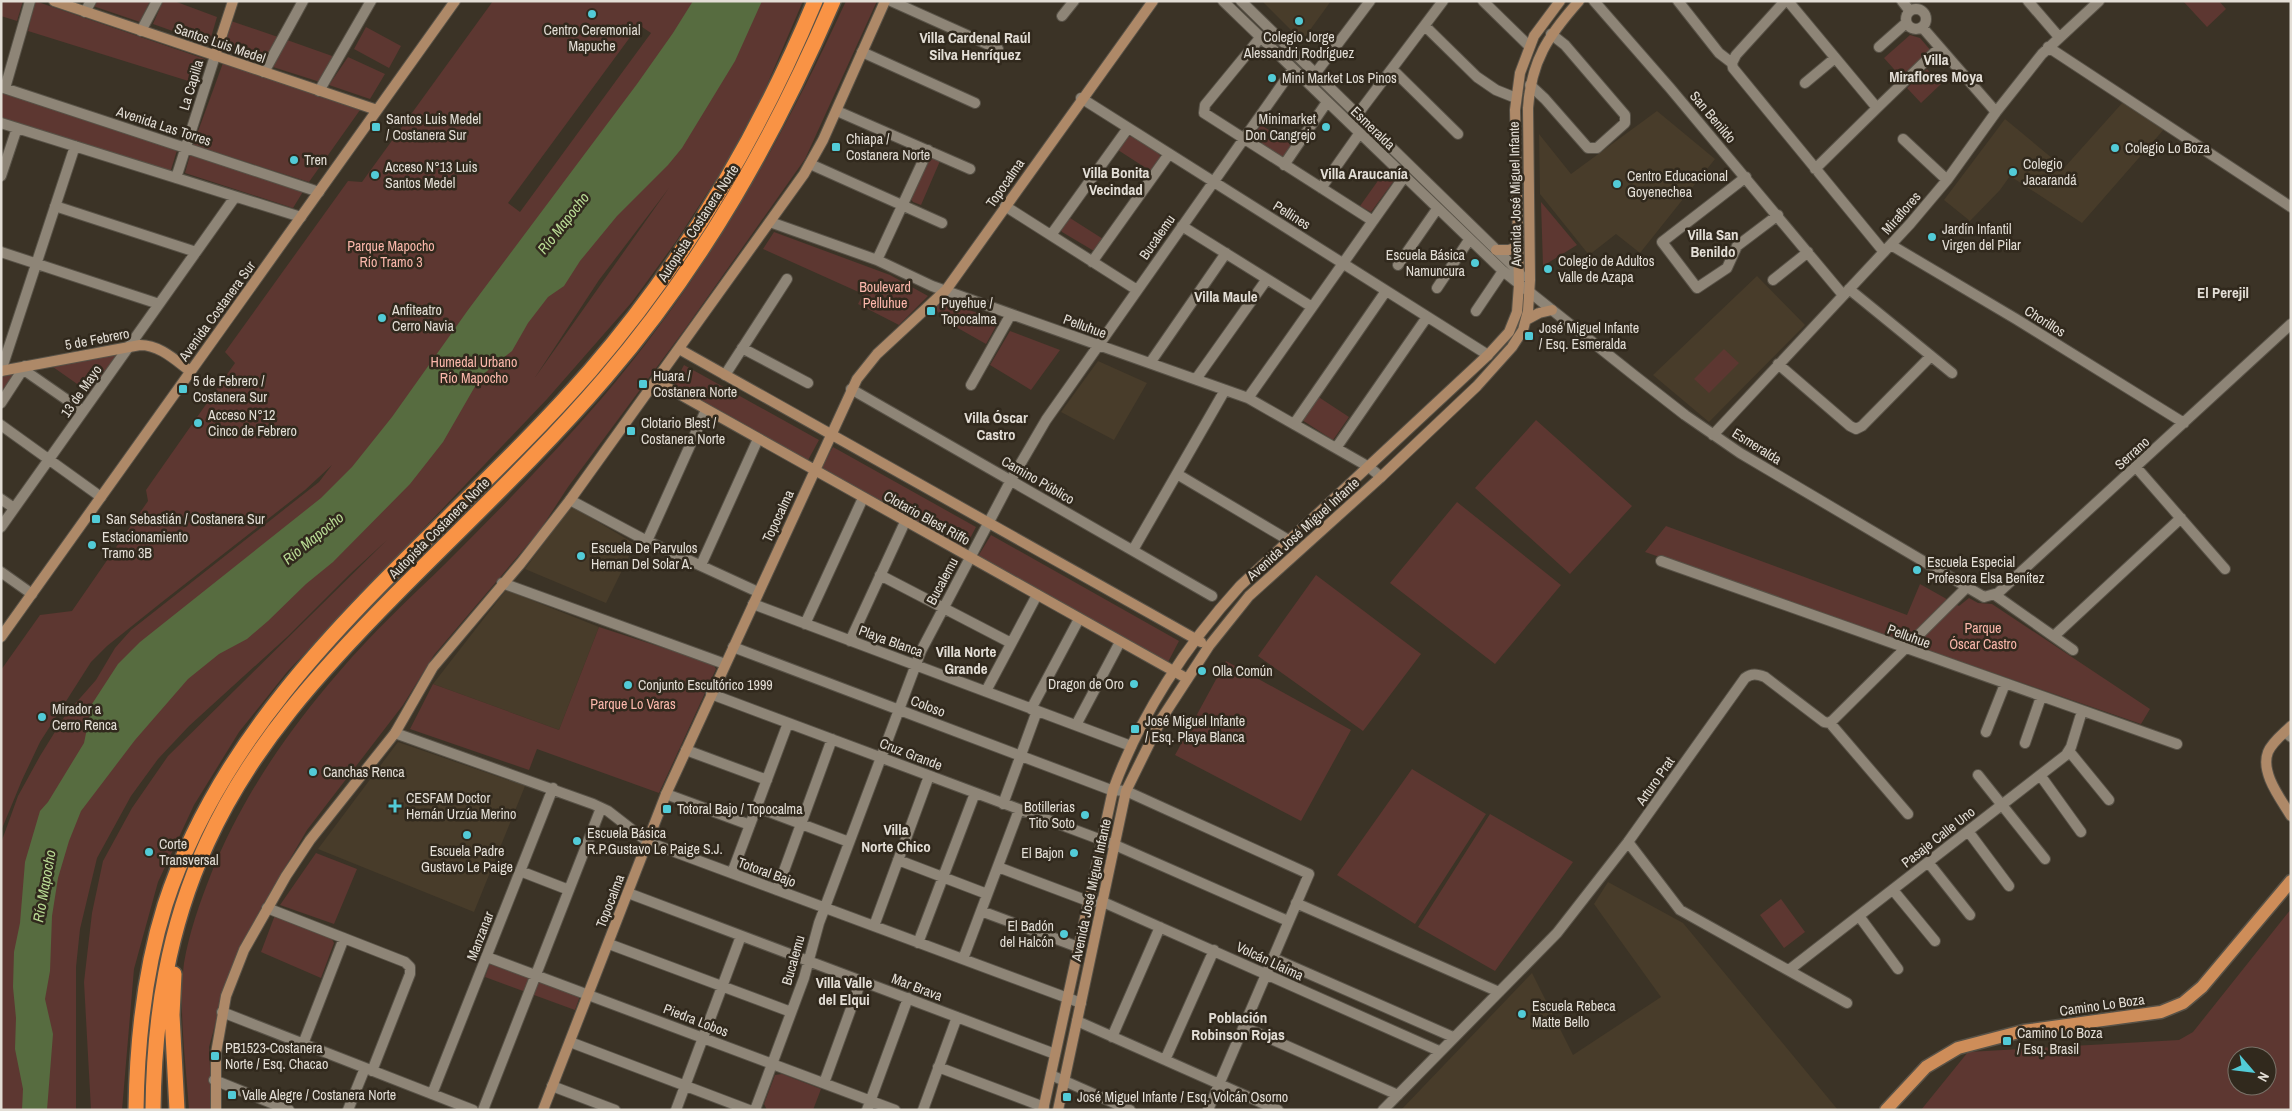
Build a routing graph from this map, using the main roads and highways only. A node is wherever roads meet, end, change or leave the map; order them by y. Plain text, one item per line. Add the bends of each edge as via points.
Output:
1 (815, 1) edge
2 (833, 1) edge
3 (2291, 881) edge
4 (180, 914) junction
5 (1898, 1105) edge
6 (136, 1110) edge
7 (153, 1110) edge
8 (177, 1110) edge
9 (1886, 1110) edge

1 - 6 highway, Autopista Costanera Norte via 776,87 738,159 703,218 644,303 556,408 314,657 261,720 228,770 188,847 157,935 140,1026
2 - 4 highway, Autopista Costanera Norte via 765,145 718,225 674,290 614,368 566,422 352,638 293,706 259,751 225,806 204,849
3 - 5 main road, Camino Lo Boza via 2202,987 2183,1004 2161,1012 2023,1031 1958,1048 1926,1067
4 - 7 highway, Autopista Costanera Norte via 160,1001
4 - 8 highway via 172,1005
5 - 9 main road, Camino Lo Boza

